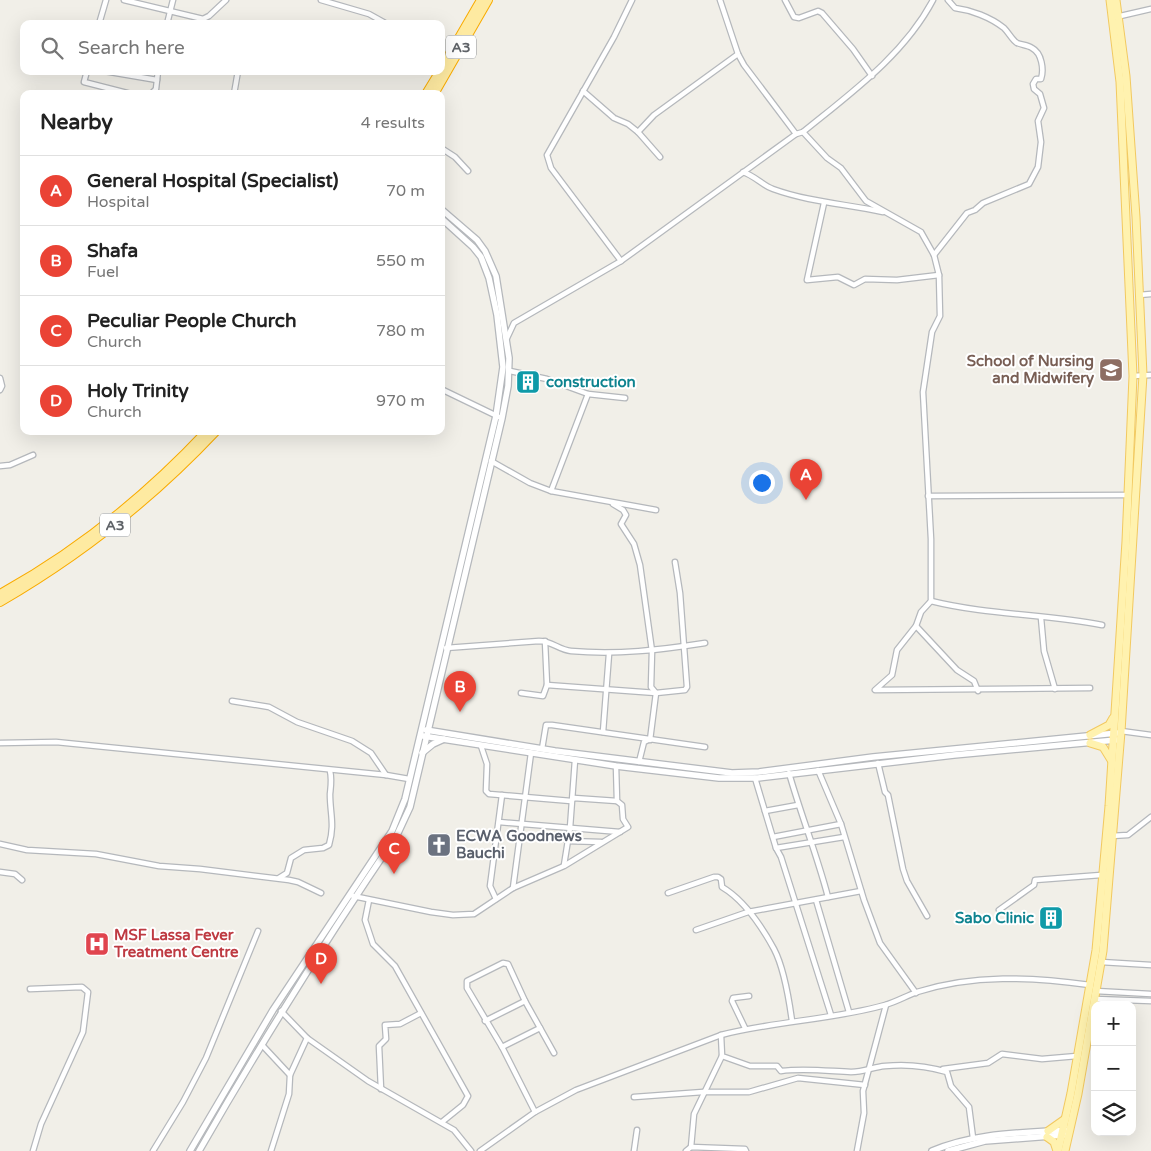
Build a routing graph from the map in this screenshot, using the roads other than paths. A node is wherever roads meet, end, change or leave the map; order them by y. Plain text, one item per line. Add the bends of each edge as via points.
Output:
1 (106, 0) edge
2 (124, 0) edge
3 (173, 0) edge
4 (226, 0) edge
5 (321, 0) edge
6 (481, 0) edge
7 (488, 0) edge
8 (632, 0) edge
9 (720, 0) edge
10 (785, 0) edge
11 (933, 0) edge
12 (948, 0) edge
13 (1110, 0) edge
14 (1116, 0) edge
15 (1151, 9) edge
16 (170, 11) junction
17 (1114, 17) junction
18 (101, 20) edge
19 (168, 20) edge
20 (201, 20) edge
21 (205, 20) edge
22 (380, 20) edge
23 (738, 54) junction
24 (445, 63) edge
25 (445, 64) edge
26 (86, 75) edge
27 (128, 75) edge
28 (158, 75) edge
29 (237, 75) edge
30 (438, 75) edge
31 (439, 75) edge
32 (872, 76) junction
33 (157, 80) junction
34 (115, 90) edge
35 (156, 90) edge
36 (235, 90) edge
37 (428, 90) edge
38 (435, 90) edge
39 (583, 91) junction
40 (638, 132) junction
41 (802, 132) junction
42 (796, 134) junction
43 (445, 151) edge
44 (660, 157) dead end
45 (468, 171) dead end
46 (743, 172) junction
47 (824, 203) junction
48 (445, 212) edge
49 (889, 214) junction
50 (445, 222) edge
51 (470, 234) junction
52 (465, 239) junction
53 (934, 255) junction
54 (621, 261) junction
55 (939, 275) junction
56 (1151, 294) edge
57 (1139, 295) junction
58 (503, 318) junction
59 (514, 323) junction
60 (507, 338) junction
61 (510, 371) junction
62 (1143, 375) junction
63 (1151, 375) edge
64 (1133, 376) junction
65 (0, 378) edge
66 (0, 390) edge
67 (445, 391) edge
68 (588, 394) junction
69 (626, 398) dead end
70 (499, 417) junction
71 (203, 435) edge
72 (212, 435) edge
73 (33, 455) dead end
74 (491, 461) junction
75 (0, 466) edge
76 (551, 491) junction
77 (1128, 495) junction
78 (928, 496) junction
79 (613, 504) junction
80 (656, 510) dead end
81 (675, 562) dead end
82 (1128, 572) junction
83 (0, 594) edge
84 (931, 600) junction
85 (0, 602) edge
86 (1041, 618) junction
87 (1102, 625) dead end
88 (916, 626) junction
89 (545, 641) junction
90 (705, 643) dead end
91 (684, 646) junction
92 (446, 648) junction
93 (652, 651) junction
94 (609, 654) junction
95 (547, 685) junction
96 (1090, 688) dead end
97 (1055, 689) junction
98 (608, 691) junction
99 (978, 691) junction
100 (521, 693) dead end
101 (656, 693) junction
102 (232, 701) dead end
103 (1114, 716) junction
104 (430, 718) junction
105 (603, 732) junction
106 (424, 733) junction
107 (440, 733) junction
108 (1117, 735) junction
109 (1151, 735) edge
110 (444, 739) junction
111 (1090, 739) junction
112 (650, 740) junction
113 (0, 744) edge
114 (480, 746) junction
115 (705, 748) dead end
116 (542, 749) junction
117 (422, 753) junction
118 (531, 753) junction
119 (576, 760) junction
120 (1112, 760) junction
121 (639, 762) junction
122 (878, 763) junction
123 (616, 766) junction
124 (818, 770) junction
125 (330, 771) junction
126 (789, 773) junction
127 (386, 774) junction
128 (755, 778) junction
129 (409, 779) junction
130 (502, 796) junction
131 (525, 796) junction
132 (571, 801) junction
133 (617, 801) junction
134 (798, 804) junction
135 (765, 811) junction
136 (1151, 816) edge
137 (499, 822) junction
138 (522, 824) junction
139 (841, 824) junction
140 (570, 828) junction
141 (806, 831) junction
142 (620, 832) junction
143 (844, 836) junction
144 (1111, 836) junction
145 (773, 837) junction
146 (567, 841) junction
147 (602, 842) junction
148 (811, 842) junction
149 (0, 844) edge
150 (776, 848) junction
151 (564, 866) junction
152 (0, 872) edge
153 (1101, 875) junction
154 (273, 878) junction
155 (22, 880) dead end
156 (512, 888) junction
157 (861, 891) junction
158 (320, 893) dead end
159 (668, 893) dead end
160 (352, 895) junction
161 (828, 897) junction
162 (496, 899) junction
163 (369, 900) junction
164 (816, 900) junction
165 (796, 902) junction
166 (1000, 910) dead end
167 (748, 912) junction
168 (927, 916) dead end
169 (696, 930) dead end
170 (258, 931) dead end
171 (1101, 962) junction
172 (1151, 965) edge
173 (1090, 985) junction
174 (30, 989) dead end
175 (916, 992) junction
176 (1151, 994) edge
177 (1096, 995) junction
178 (749, 996) dead end
179 (1151, 1001) edge
180 (524, 1002) junction
181 (886, 1005) junction
182 (281, 1011) junction
183 (849, 1012) junction
184 (420, 1013) junction
185 (831, 1015) junction
186 (485, 1021) junction
187 (792, 1021) junction
188 (540, 1028) junction
189 (745, 1028) junction
190 (721, 1035) junction
191 (307, 1038) junction
192 (264, 1046) junction
193 (502, 1047) junction
194 (554, 1052) dead end
195 (722, 1056) junction
196 (1078, 1056) junction
197 (938, 1069) junction
198 (869, 1071) junction
199 (290, 1075) junction
200 (865, 1085) junction
201 (381, 1089) junction
202 (703, 1092) junction
203 (634, 1097) dead end
204 (535, 1112) junction
205 (1065, 1118) junction
206 (442, 1122) junction
207 (637, 1130) dead end
208 (1066, 1132) junction
209 (1047, 1134) junction
210 (973, 1138) junction
211 (490, 1146) junction
212 (692, 1147) junction
213 (968, 1148) edge
214 (700, 1149) edge
215 (33, 1151) edge
216 (152, 1151) edge
217 (190, 1151) edge
218 (199, 1151) edge
219 (271, 1151) edge
220 (470, 1151) edge
221 (480, 1151) edge
222 (494, 1151) edge
223 (634, 1151) edge
224 (686, 1151) edge
225 (746, 1151) edge
226 (857, 1151) edge
227 (932, 1151) edge
228 (948, 1151) edge
229 (1058, 1151) edge
230 (1066, 1151) edge

1 - 18 street
2 - 16 street
3 - 16 street
4 - 21 street
5 - 22 street
6 - 24 highway, A3
7 - 25 highway, A3
8 - 39 street
9 - 23 street
10 - 32 street via 794,17 818,11 822,13
11 - 32 street via 914,32
12 - 53 street via 954,8 990,19 1018,43 1037,53 1043,72 1041,79 1036,79 1033,84 1044,108 1038,121 1038,167 1029,184 967,213
13 - 17 main road
14 - 17 main road
15 - 17 street
16 - 19 street
16 - 20 street
17 - 57 main road via 1126,76
17 - 64 main road via 1120,82
23 - 40 street via 654,115
23 - 42 street
26 - 34 street via 84,82
27 - 33 street
28 - 33 street
29 - 36 street
30 - 37 highway, A3
31 - 38 highway, A3
32 - 41 street
33 - 35 street
39 - 40 street via 614,118
39 - 54 street via 548,150 547,160
40 - 44 street
41 - 42 street
41 - 49 street via 841,168 866,201
42 - 46 street
43 - 45 street
46 - 47 street via 771,188
46 - 54 street
47 - 49 street
47 - 55 street via 807,280 838,277 854,285 865,279 897,280
48 - 51 street
49 - 53 street via 921,232
50 - 52 street
51 - 52 street
51 - 58 street via 491,262
52 - 70 street via 487,270 497,315 503,367
53 - 55 street
54 - 59 street
55 - 78 street via 940,316 932,332 923,392
56 - 57 street
57 - 62 main road
58 - 59 street
58 - 60 street
59 - 60 street
60 - 61 street
61 - 68 street via 547,379
61 - 70 street
62 - 63 street
62 - 64 street
62 - 82 main road
64 - 77 main road
65 - 66 street
67 - 70 street
68 - 69 street
68 - 76 street
70 - 74 street
70 - 106 street via 428,698
71 - 83 highway, A3 via 123,511 54,561
72 - 85 highway, A3 via 125,518 59,566
73 - 75 street
74 - 76 street
74 - 92 street
76 - 79 street
77 - 78 street
77 - 82 main road
78 - 84 street
79 - 80 street
79 - 93 street via 626,515 621,524 634,544 640,565
81 - 91 street
82 - 103 main road
82 - 108 main road
84 - 86 street via 992,613
84 - 88 street via 921,612
86 - 87 street
86 - 97 street via 1044,651
88 - 99 street via 957,670 974,681
88 - 99 street via 897,650 892,675 875,690
89 - 92 street
89 - 94 street via 567,651
89 - 95 street
90 - 91 street
91 - 93 street
91 - 101 street via 687,687 685,690
92 - 104 street
93 - 94 street
93 - 101 street via 651,687
94 - 98 street
95 - 98 street
95 - 100 street via 543,696
96 - 97 street
97 - 99 street
98 - 101 street
98 - 105 street
101 - 112 street
102 - 127 street via 269,707 297,722 352,741 371,752
103 - 108 main road
103 - 111 main road via 1109,725
104 - 106 street
104 - 107 street
105 - 112 street
105 - 116 street via 546,725
106 - 107 street
106 - 110 street
106 - 117 street
106 - 129 street
107 - 116 street
108 - 109 street
108 - 111 street
108 - 120 main road
108 - 144 main road
110 - 114 street
110 - 117 street
111 - 120 main road via 1103,747
111 - 121 street via 873,757 759,772 732,773
111 - 122 street
112 - 115 street
112 - 121 street via 644,742
113 - 125 street via 56,742
114 - 118 street
114 - 130 street via 487,764 486,792
116 - 121 street
117 - 160 street via 404,822
118 - 119 street
118 - 131 street
119 - 123 street
119 - 132 street
120 - 153 main road
122 - 124 street
122 - 168 street via 903,870
123 - 128 street via 720,778
123 - 133 street
124 - 126 street
124 - 139 street
125 - 127 street
125 - 154 street via 333,818 328,845 304,850 291,858 281,878
126 - 128 street
126 - 134 street
127 - 129 street
128 - 135 street
129 - 160 street via 396,824
130 - 131 street
130 - 137 street
131 - 132 street
131 - 138 street
132 - 133 street via 574,798
132 - 140 street
133 - 142 street via 622,805 623,819 628,827
134 - 135 street
134 - 141 street
135 - 145 street
136 - 144 street via 1128,835
137 - 138 street
137 - 162 street via 490,886
138 - 140 street
138 - 156 street
139 - 141 street
139 - 143 street
140 - 142 street
140 - 146 street
141 - 145 street
141 - 148 street
142 - 147 street
143 - 148 street
143 - 157 street
144 - 171 main road
145 - 150 street
146 - 147 street
146 - 151 street
147 - 151 street
148 - 150 street
148 - 161 street via 818,856
149 - 154 street via 27,850 96,854 159,866
150 - 165 street
151 - 156 street
152 - 155 street via 15,874
153 - 166 street via 1035,880 1034,885
153 - 173 main road
154 - 158 street via 298,882
156 - 162 street
157 - 161 street
157 - 175 street via 880,943
159 - 167 street via 718,877 722,887 737,896
160 - 163 street
160 - 182 street
160 - 217 street via 268,1019
161 - 164 street
162 - 163 street via 474,914 453,916
163 - 184 street via 365,920 372,944 395,966
164 - 165 street
164 - 183 street
165 - 167 street
165 - 185 street
167 - 169 street
167 - 187 street via 775,950 788,992
170 - 216 street via 206,1058
171 - 172 street
171 - 177 main road
173 - 175 street via 1011,977 982,979
173 - 196 main road
174 - 215 street via 82,988 88,992 83,1032 41,1124
175 - 181 street
176 - 177 street
177 - 179 street
177 - 208 main road
178 - 189 street via 732,1001
180 - 186 street
180 - 186 street via 508,964 503,963 466,984
180 - 188 street
181 - 183 street
181 - 198 street
182 - 191 street
182 - 192 street
183 - 185 street
184 - 201 street via 400,1024 384,1025 386,1039 379,1046
184 - 206 street via 468,1096 463,1105
185 - 187 street
186 - 193 street
187 - 189 street
188 - 193 street
188 - 194 street
189 - 190 street
190 - 195 street
190 - 204 street via 580,1088
191 - 199 street
191 - 201 street
192 - 199 street
192 - 218 street
193 - 204 street
195 - 198 street via 750,1066 777,1066 781,1071
195 - 202 street
196 - 197 street via 1042,1059 1002,1054 988,1063
196 - 205 main road
197 - 198 street via 884,1066
197 - 210 street via 947,1072 952,1086 967,1103
198 - 200 street
199 - 219 street via 289,1094
200 - 202 street via 798,1078 749,1092
200 - 226 street via 864,1119
201 - 206 street
202 - 203 street
202 - 212 street via 694,1114
204 - 211 street
205 - 208 main road
205 - 209 main road
206 - 220 street via 454,1130
207 - 223 street
208 - 209 street
208 - 229 main road
208 - 230 main road
209 - 210 street via 1016,1132
209 - 213 street
209 - 229 main road
210 - 227 street
211 - 221 street
211 - 222 street
212 - 214 street
212 - 224 street
213 - 228 street
214 - 225 street

